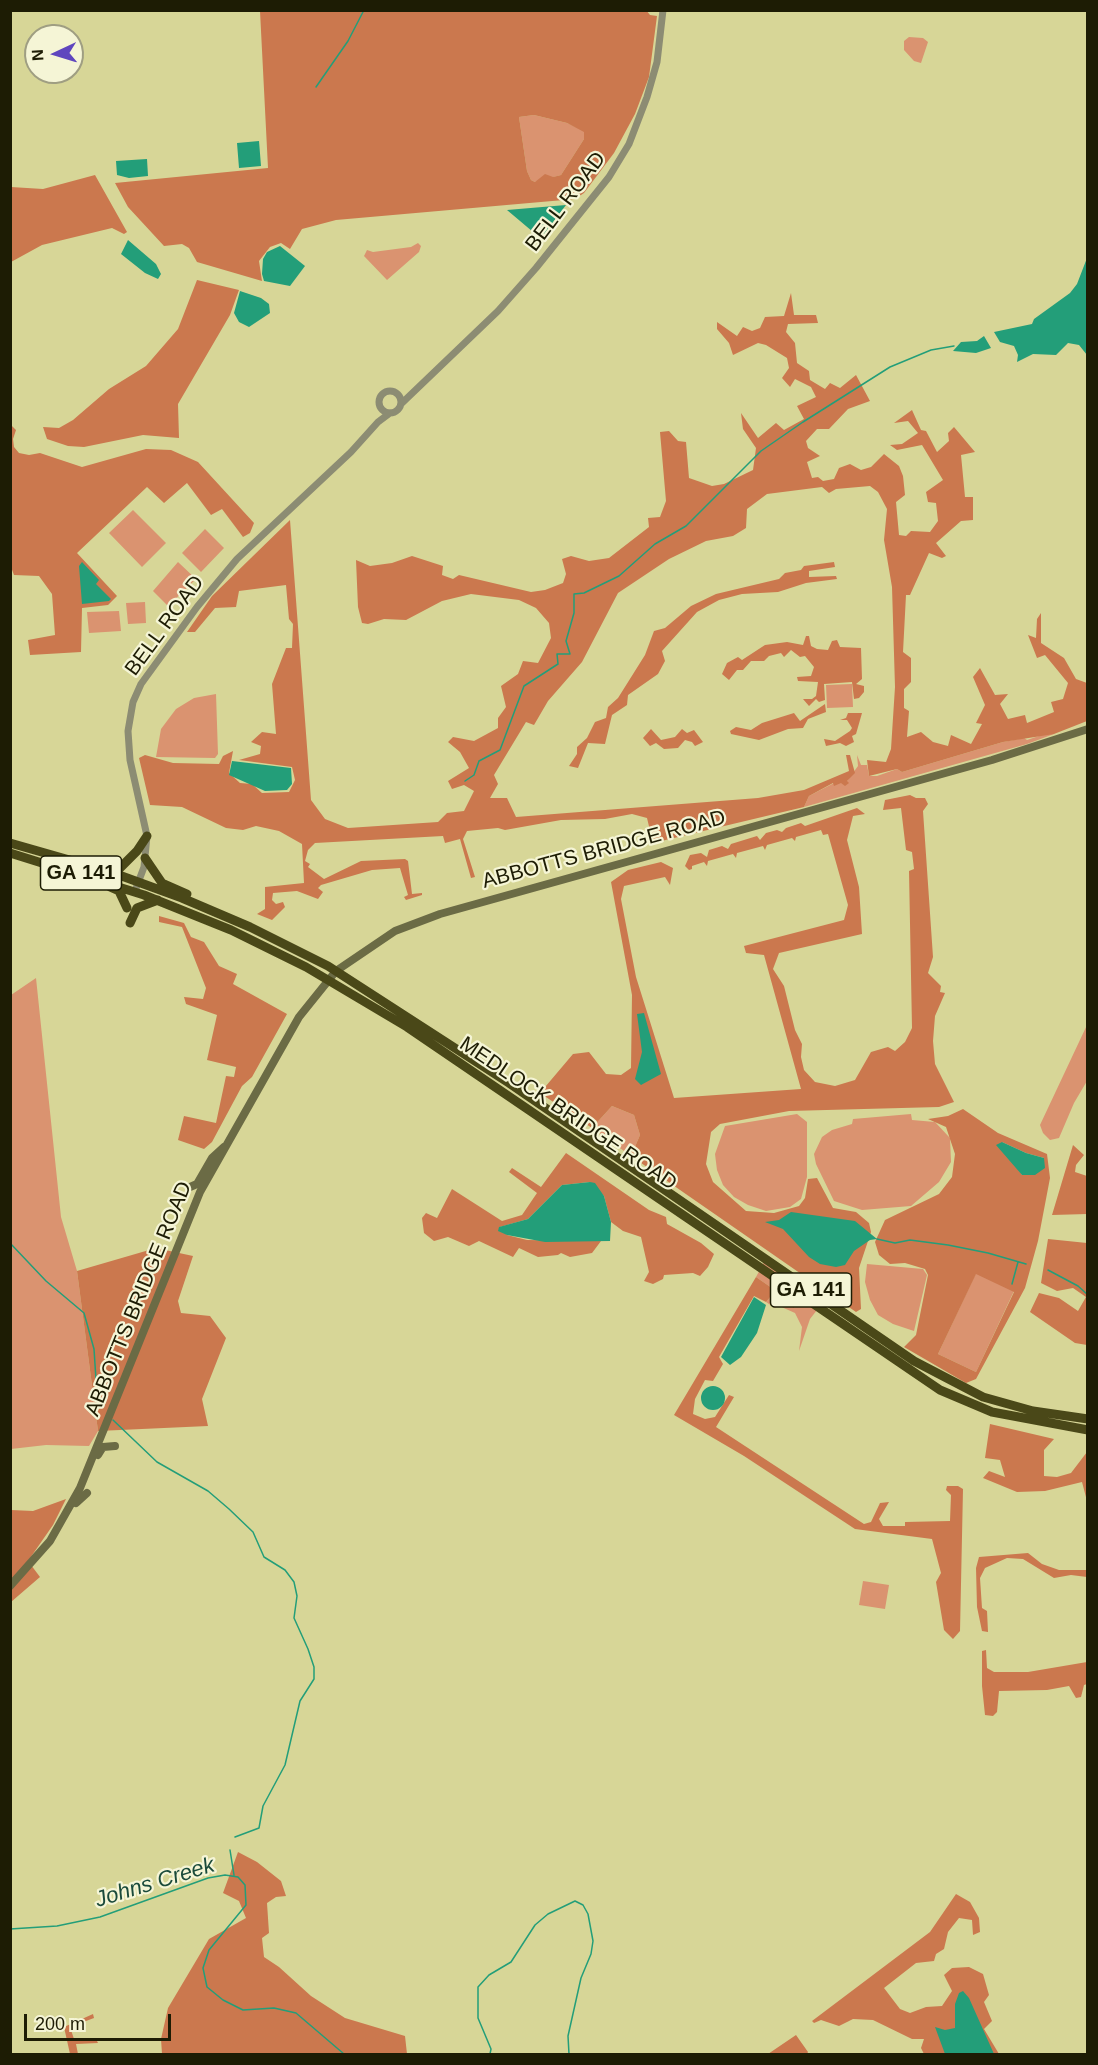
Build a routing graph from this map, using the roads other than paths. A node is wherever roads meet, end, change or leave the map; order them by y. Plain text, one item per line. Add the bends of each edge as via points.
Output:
1 (663, 10) edge
2 (430, 377) junction
3 (395, 391) junction
4 (402, 403) junction
5 (378, 405) junction
6 (390, 413) junction
7 (366, 437) junction
8 (1088, 729) edge
9 (147, 836) junction
10 (10, 843) edge
11 (10, 853) edge
12 (145, 858) junction
13 (46, 863) junction
14 (115, 873) junction
15 (137, 886) junction
16 (158, 900) junction
17 (127, 908) dead end
18 (218, 914) junction
19 (130, 923) dead end
20 (336, 971) junction
21 (328, 980) junction
22 (227, 1144) junction
23 (190, 1187) dead end
24 (1088, 1419) edge
25 (1088, 1431) edge
26 (115, 1446) dead end
27 (88, 1470) junction
28 (87, 1492) dead end
29 (62, 1521) junction
30 (10, 1586) edge

1 - 2 street, BELL ROAD via 657,62 647,98 609,177 498,311
2 - 3 street, BELL ROAD via 411,388
2 - 4 street, BELL ROAD
3 - 4 street
3 - 5 street, BELL ROAD via 383,392
4 - 6 street, BELL ROAD
5 - 6 street
5 - 7 street, BELL ROAD via 377,417
6 - 7 street, BELL ROAD
7 - 9 street, BELL ROAD via 237,559 141,684 130,712 128,742
8 - 20 main road, ABBOTTS BRIDGE ROAD via 992,760 440,914 395,931
9 - 12 street, BELL ROAD
9 - 14 highway
10 - 14 highway, MEDLOCK BRIDGE ROAD / GA 141
11 - 13 highway, MEDLOCK BRIDGE ROAD / GA 141
12 - 15 street, BELL ROAD
12 - 18 highway via 162,883 209,903
13 - 15 highway, MEDLOCK BRIDGE ROAD / GA 141
13 - 17 highway via 116,889
14 - 15 highway, MEDLOCK BRIDGE ROAD / GA 141
15 - 16 highway, MEDLOCK BRIDGE ROAD / GA 141
15 - 18 highway, MEDLOCK BRIDGE ROAD / GA 141
16 - 19 highway via 137,908
16 - 21 highway, MEDLOCK BRIDGE ROAD / GA 141 via 231,930
18 - 20 highway, MEDLOCK BRIDGE ROAD / GA 141
20 - 21 main road, ABBOTTS BRIDGE ROAD
20 - 24 highway, MEDLOCK BRIDGE ROAD / GA 141 via 518,1089 922,1366 983,1397 1033,1411
21 - 22 main road, ABBOTTS BRIDGE ROAD via 299,1017
21 - 25 highway, MEDLOCK BRIDGE ROAD / GA 141 via 417,1033 940,1390 992,1412
22 - 23 main road, ABBOTTS BRIDGE ROAD via 212,1158 197,1184
22 - 27 main road, ABBOTTS BRIDGE ROAD via 181,1236
26 - 27 main road, ABBOTTS BRIDGE ROAD via 103,1447 93,1468
27 - 29 main road, ABBOTTS BRIDGE ROAD
28 - 29 main road, ABBOTTS BRIDGE ROAD via 79,1497 68,1519
29 - 30 main road, ABBOTTS BRIDGE ROAD via 35,1560

